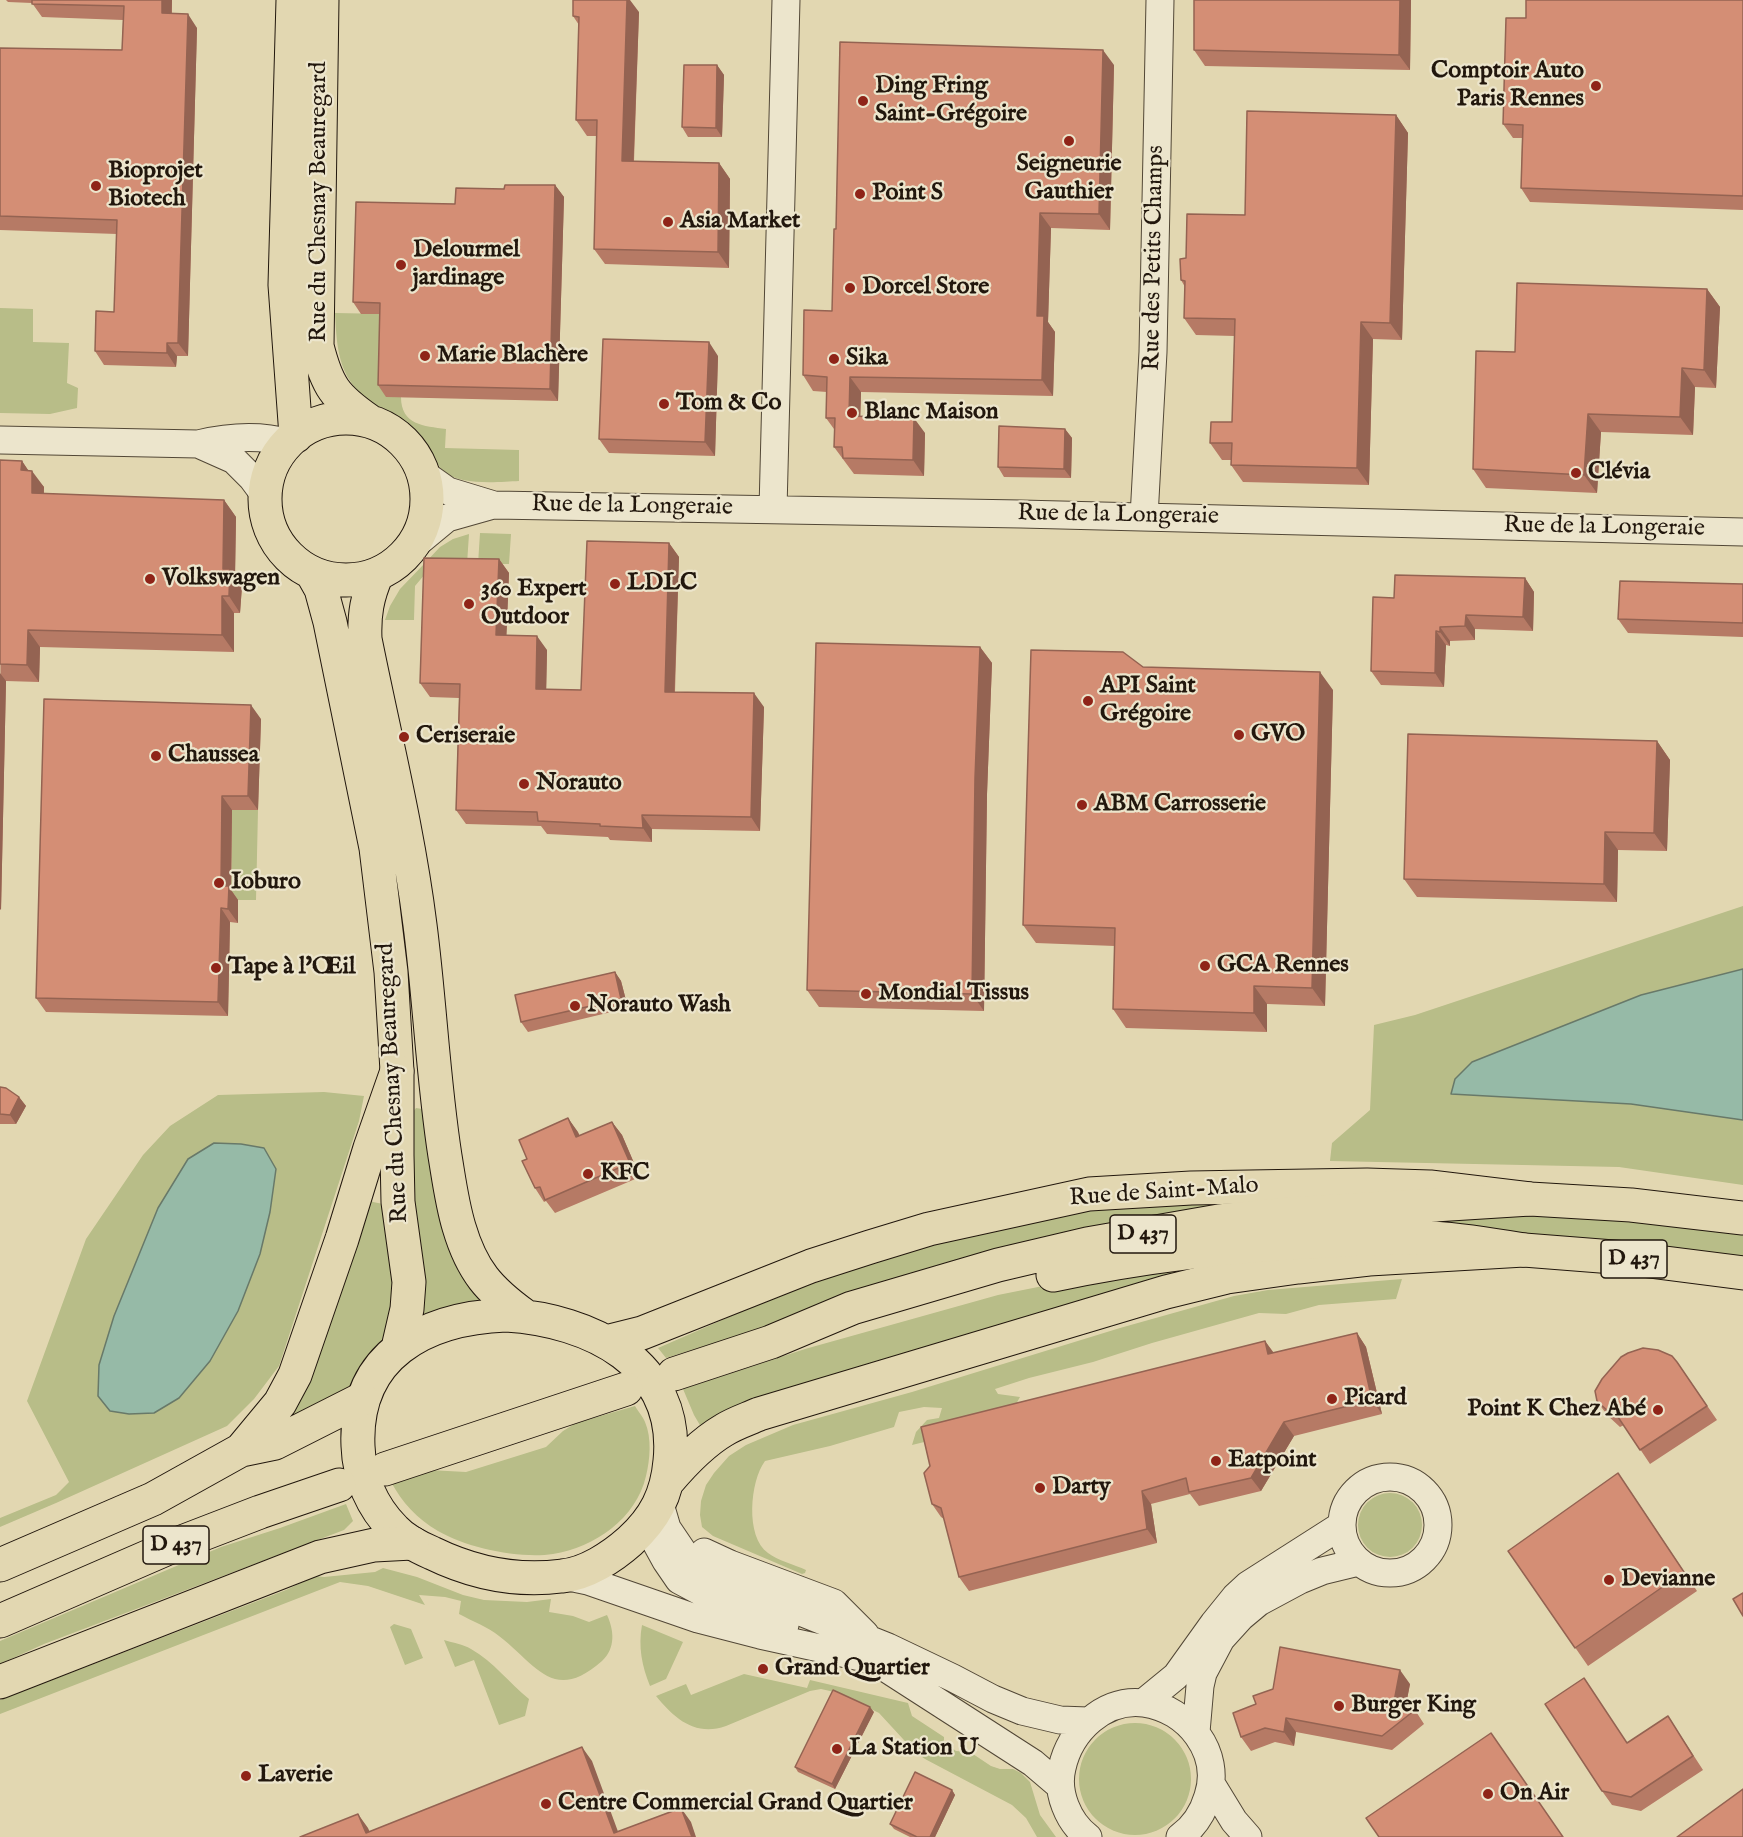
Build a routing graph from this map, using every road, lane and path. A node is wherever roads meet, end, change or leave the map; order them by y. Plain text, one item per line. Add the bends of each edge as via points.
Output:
1 (293, 0) edge
2 (322, 0) edge
3 (786, 0) edge
4 (1160, 0) edge
5 (368, 420) junction
6 (292, 439) junction
7 (0, 440) edge
8 (198, 444) junction
9 (424, 474) junction
10 (266, 497) junction
11 (494, 505) junction
12 (773, 509) junction
13 (1144, 517) junction
14 (1743, 532) edge
15 (412, 547) junction
16 (312, 573) junction
17 (377, 574) junction
18 (398, 1071) junction
19 (1530, 1199) junction
20 (1743, 1218) edge
21 (1524, 1250) junction
22 (1743, 1274) edge
23 (525, 1316) junction
24 (606, 1342) junction
25 (771, 1342) junction
26 (398, 1348) junction
27 (674, 1374) dead end
28 (626, 1389) dead end
29 (362, 1399) junction
30 (241, 1450) junction
31 (385, 1469) dead end
32 (339, 1485) dead end
33 (664, 1493) junction
34 (1342, 1525) junction
35 (412, 1543) junction
36 (1359, 1562) junction
37 (0, 1565) edge
38 (564, 1576) junction
39 (5, 1617) edge
40 (872, 1642) junction
41 (0, 1682) edge
42 (1143, 1703) junction
43 (1088, 1721) junction
44 (1196, 1732) junction
45 (1212, 1785) junction
46 (1060, 1786) junction
47 (1088, 1837) edge
48 (1180, 1837) edge
49 (1248, 1837) edge

1 - 6 main road, Rue du Chesnay Beauregard via 285,285
2 - 5 main road, Rue du Chesnay Beauregard via 317,346 330,385 345,404
3 - 12 street
4 - 13 street, Rue des Petits Champs via 1153,352
5 - 6 main road via 330,419 312,425
5 - 9 main road via 403,440
6 - 8 street via 223,439
6 - 10 main road via 272,468
7 - 8 street
8 - 10 street via 234,460
9 - 11 street, Rue de la Longeraie via 448,491
9 - 15 main road via 428,499 423,524
10 - 16 main road via 268,520 278,542 292,560
11 - 12 street, Rue de la Longeraie
11 - 15 street, Rue de la Longeraie via 447,519
12 - 13 street, Rue de la Longeraie
13 - 14 street, Rue de la Longeraie
15 - 17 main road via 397,563
16 - 17 main road via 345,580
16 - 18 main road, Rue du Chesnay Beauregard via 330,622 376,848
17 - 23 main road, Rue du Chesnay Beauregard via 367,602 365,639 409,850 452,1198 459,1228 478,1273 492,1290
18 - 26 main road, Rue du Chesnay Beauregard via 398,1202 409,1282
18 - 30 main road via 295,1375 280,1403
19 - 20 main road, Rue de Saint-Malo / D 437
19 - 24 main road, Rue de Saint-Malo via 1430,1187 1367,1185 1089,1194 941,1226 870,1247 811,1266 642,1333
19 - 25 main road, D 437 via 1219,1221 1087,1244 976,1271 852,1308
21 - 22 main road, D 437 via 1626,1258
21 - 25 main road, D 437 via 1432,1238 1224,1248 1004,1284 859,1324
21 - 33 main road via 1298,1267 1227,1277 1166,1292 759,1414 726,1428 702,1445 685,1461
23 - 24 main road via 584,1331
23 - 26 main road via 449,1323
24 - 33 main road via 645,1373 658,1394 671,1451
25 - 27 main road, D 437
26 - 29 main road via 371,1381
28 - 31 main road
29 - 30 main road via 275,1443
29 - 35 main road via 357,1432 365,1483 380,1513
30 - 37 main road via 153,1499
32 - 39 main road, D 437 via 182,1542
33 - 38 main road via 643,1529 611,1556
33 - 40 street via 696,1549 834,1603
33 - 40 street via 655,1540 679,1580 726,1605 787,1626
34 - 36 street via 1349,1552
34 - 36 street via 1350,1498 1371,1480 1385,1477 1414,1483 1434,1506 1437,1535 1424,1560 1398,1573 1384,1573
34 - 42 street via 1248,1585 1176,1676
35 - 38 main road via 491,1574
35 - 41 main road via 374,1545 320,1557
36 - 44 street via 1300,1580 1259,1602 1241,1617 1221,1639 1203,1673
38 - 46 street via 698,1619 876,1663 1033,1763
40 - 43 street via 1022,1712
42 - 43 street via 1105,1710
42 - 44 street via 1162,1708
43 - 46 street via 1066,1753
44 - 45 street via 1209,1757
45 - 48 street via 1200,1817
45 - 49 street
46 - 47 street via 1072,1821

